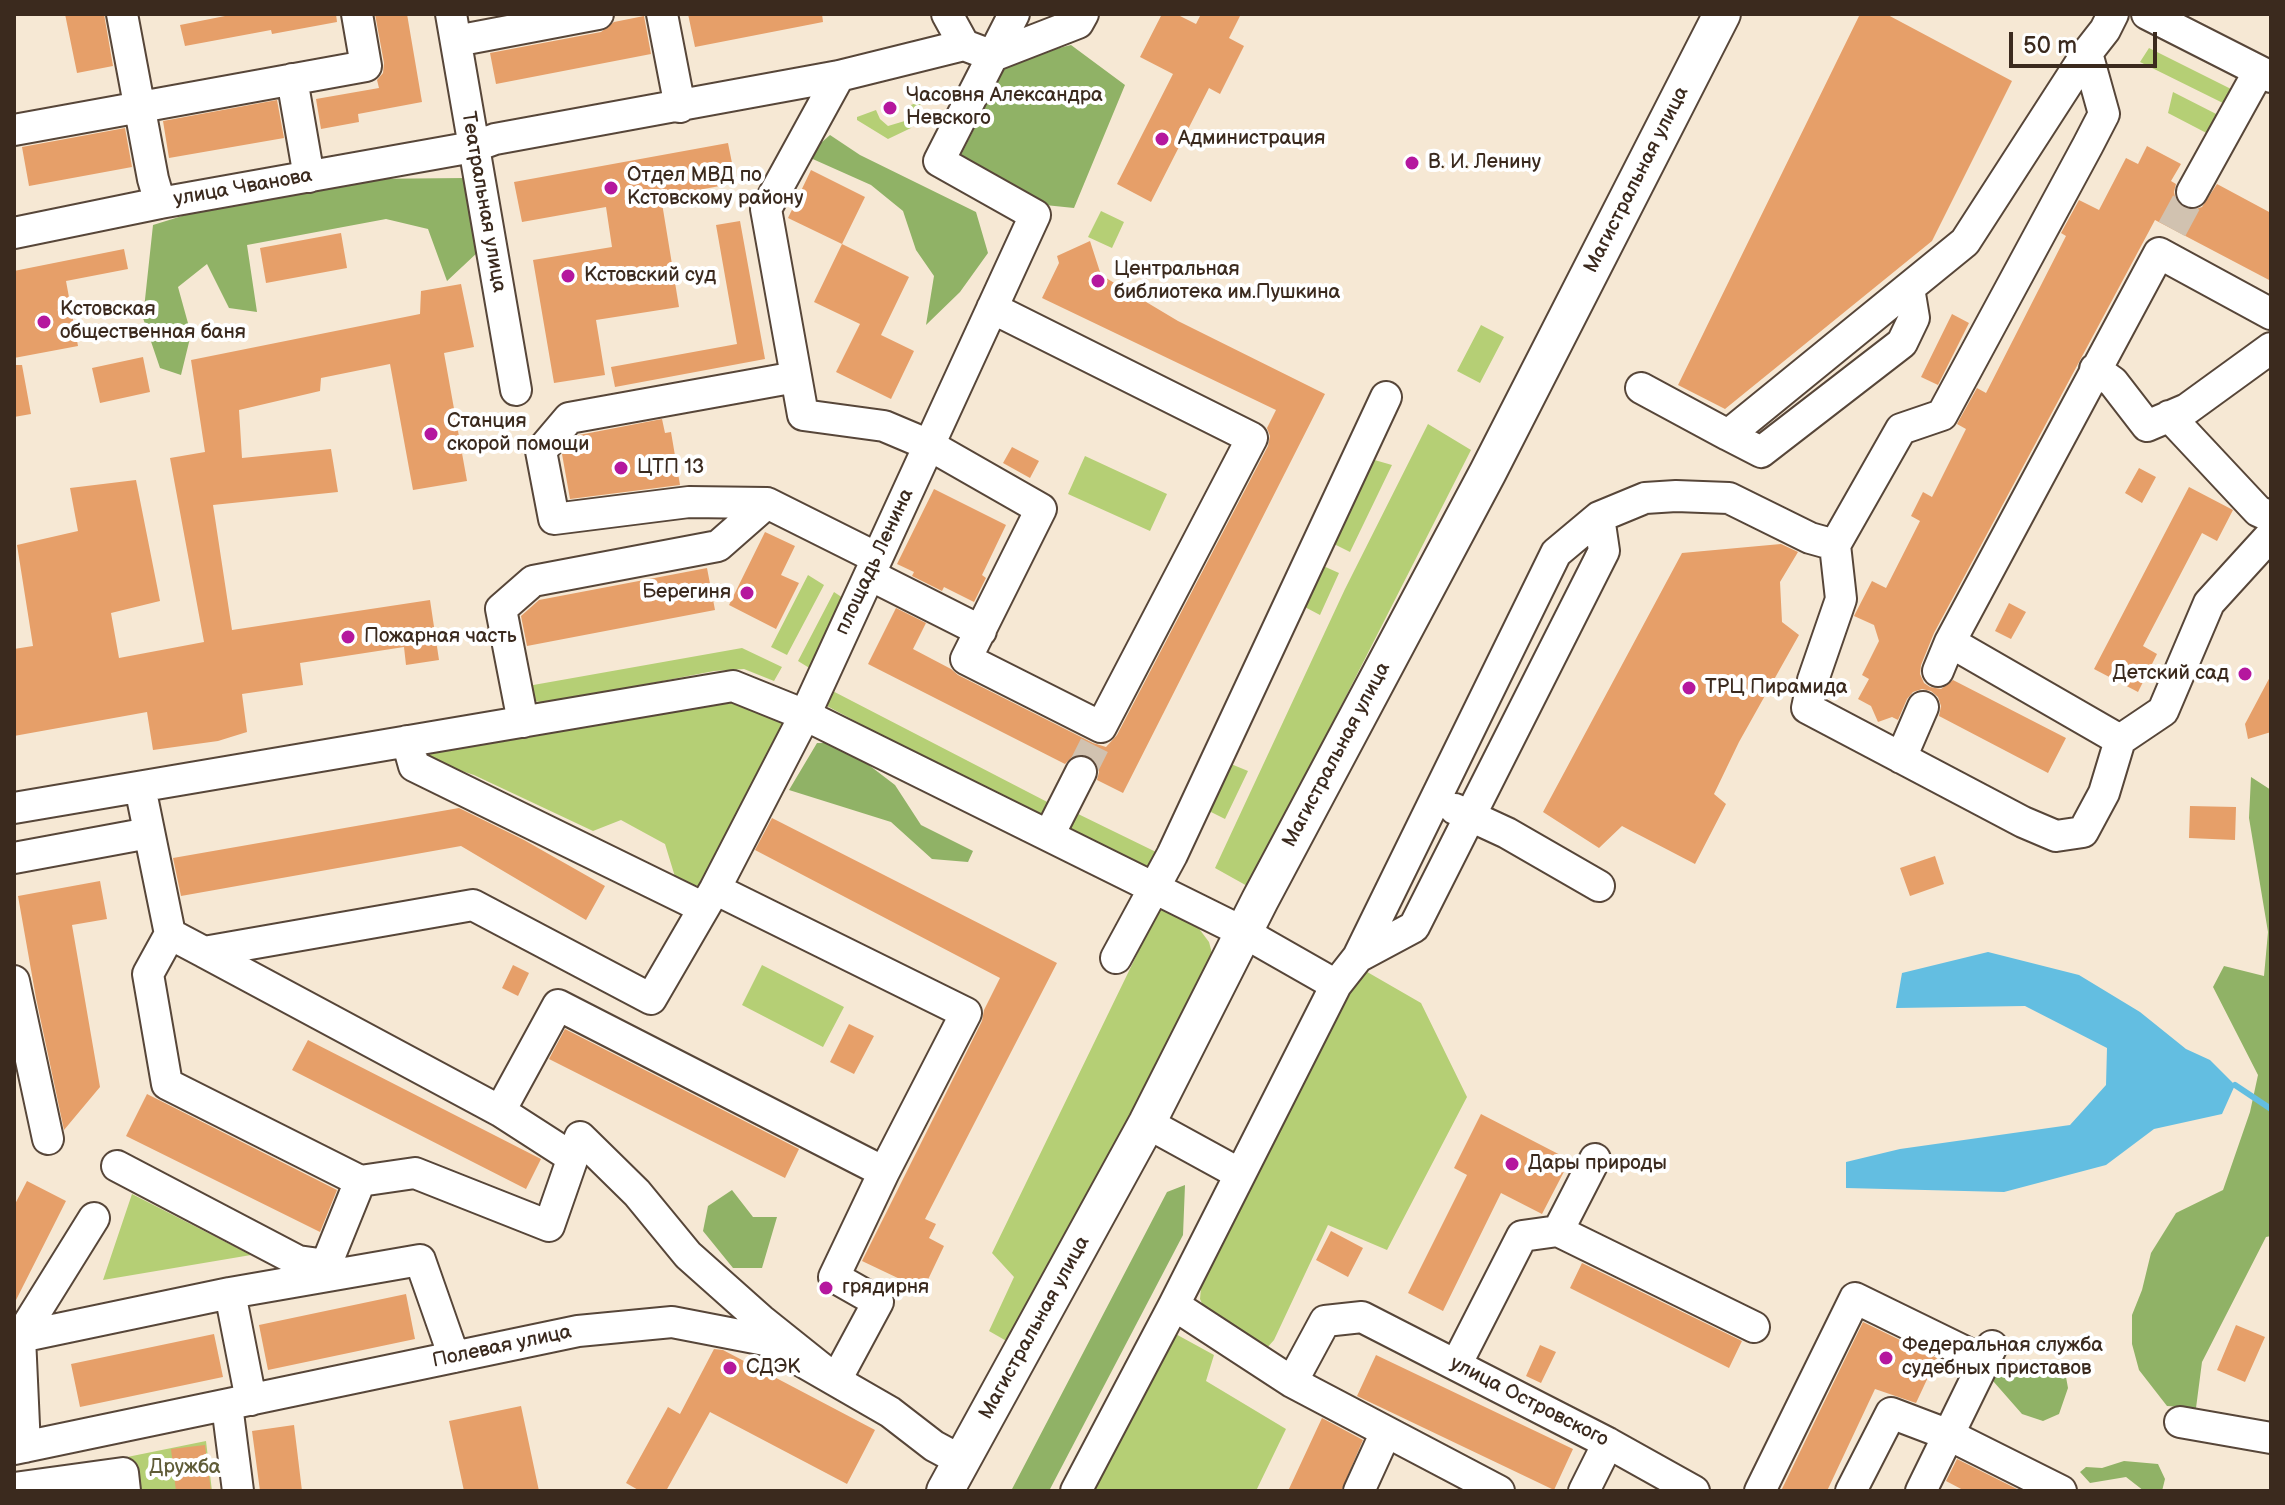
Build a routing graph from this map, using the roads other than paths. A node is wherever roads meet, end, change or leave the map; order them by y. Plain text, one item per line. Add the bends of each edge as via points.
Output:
1 (122, 14) edge
2 (357, 14) edge
3 (598, 14) edge
4 (662, 14) edge
5 (947, 14) edge
6 (1014, 14) edge
7 (1722, 14) edge
8 (2113, 14) edge
9 (2147, 14) edge
10 (1086, 23) edge
11 (453, 27) edge
12 (964, 45) junction
13 (2087, 53) junction
14 (993, 56) junction
15 (2265, 74) edge
16 (839, 76) junction
17 (292, 79) junction
18 (141, 107) junction
19 (680, 107) junction
20 (14, 130) edge
21 (473, 147) junction
22 (309, 177) junction
23 (2192, 192) tunnel mouth
24 (160, 203) junction
25 (14, 233) edge
26 (992, 308) junction
27 (2271, 314) edge
28 (2271, 348) edge
29 (2095, 369) junction
30 (796, 377) junction
31 (1641, 388) dead end
32 (516, 390) dead end
33 (1386, 397) dead end
34 (2169, 416) junction
35 (929, 445) junction
36 (767, 503) junction
37 (1599, 517) junction
38 (2271, 517) edge
39 (2271, 535) edge
40 (1835, 545) junction
41 (874, 566) junction
42 (981, 631) junction
43 (1950, 642) junction
44 (1938, 671) dead end
45 (1923, 707) dead end
46 (805, 715) junction
47 (523, 722) junction
48 (2120, 740) junction
49 (407, 741) junction
50 (1901, 758) junction
51 (1081, 772) tunnel mouth
52 (140, 787) junction
53 (1435, 801) junction
54 (14, 808) edge
55 (1471, 816) junction
56 (149, 833) junction
57 (1049, 835) junction
58 (14, 858) edge
59 (1599, 886) dead end
60 (1155, 889) junction
61 (709, 898) junction
62 (1243, 932) junction
63 (170, 934) junction
64 (204, 952) junction
65 (1358, 957) junction
66 (1116, 958) dead end
67 (14, 981) edge
68 (1336, 985) junction
69 (500, 1111) junction
70 (1147, 1123) junction
71 (48, 1139) dead end
72 (573, 1158) junction
73 (1595, 1159) dead end
74 (117, 1166) dead end
75 (884, 1172) junction
76 (1240, 1174) junction
77 (360, 1181) junction
78 (94, 1218) dead end
79 (1558, 1231) junction
80 (230, 1293) junction
81 (1174, 1305) junction
82 (1754, 1327) dead end
83 (20, 1337) junction
84 (454, 1357) junction
85 (1456, 1365) junction
86 (836, 1380) junction
87 (1292, 1382) junction
88 (239, 1402) junction
89 (2180, 1422) dead end
90 (117, 1428) junction
91 (1386, 1432) junction
92 (1949, 1435) junction
93 (2271, 1438) edge
94 (1608, 1443) junction
95 (20, 1448) edge
96 (953, 1476) edge
97 (124, 1482) edge
98 (14, 1488) edge
99 (238, 1491) edge
100 (1076, 1491) edge
101 (1359, 1491) edge
102 (1499, 1491) edge
103 (1584, 1491) edge
104 (1694, 1491) edge
105 (1760, 1491) edge
106 (1851, 1491) edge
107 (1921, 1491) edge
108 (2061, 1491) edge

1 - 18 street
2 - 17 street via 366,66
3 - 11 street
4 - 19 street
5 - 12 street
6 - 14 street, площадь Ленина
7 - 62 main road, Магистральная улица via 1488,472
8 - 13 street
9 - 15 street
10 - 14 street
11 - 21 street, Театральная улица
12 - 14 street
12 - 16 street, улица Чванова
13 - 31 street via 1965,242 1728,435
13 - 40 street via 2104,114 1942,415 1901,429
14 - 26 street, площадь Ленина via 939,161 1035,215
15 - 23 street
16 - 19 street, улица Чванова
16 - 30 street via 766,209
17 - 18 street
17 - 22 street
18 - 20 street
18 - 24 street
19 - 21 street, улица Чванова
21 - 22 street, улица Чванова
21 - 32 street, Театральная улица
22 - 24 street, улица Чванова
24 - 25 street, улица Чванова
26 - 35 street, площадь Ленина
26 - 42 street via 1252,438 1098,734 966,659
27 - 29 street via 2165,241
28 - 34 street via 2187,409
29 - 34 street via 2113,382 2147,426
29 - 43 street
30 - 35 street via 803,415 884,426
30 - 36 street via 569,418 541,451 554,519 689,502
33 - 60 street
34 - 38 street via 2258,511
35 - 41 street, площадь Ленина
35 - 42 street via 1041,509
36 - 41 street
36 - 47 street via 718,546 533,581 501,609
37 - 40 street via 1645,498 1729,498
37 - 53 street via 1556,553
37 - 55 street via 1604,551
39 - 48 street via 2209,603 2163,711
40 - 50 street via 1841,599 1807,708
41 - 42 street
41 - 46 street, площадь Ленина
43 - 44 street
43 - 48 street
45 - 50 street
46 - 47 street via 733,686
46 - 57 street
46 - 61 street, площадь Ленина
47 - 49 street
48 - 50 street via 2104,793 2083,832 2056,836
49 - 52 street
49 - 61 street via 414,766
51 - 57 street
52 - 54 street
52 - 56 street
53 - 55 street
53 - 65 street
55 - 59 street
55 - 65 street via 1414,927
56 - 58 street
56 - 63 street
57 - 60 street
60 - 62 street
60 - 66 street
61 - 64 street, площадь Ленина via 651,999 473,905
61 - 75 street via 966,1013
62 - 68 street
62 - 70 main road, Магистральная улица
63 - 64 street
63 - 77 street via 148,974 167,1084
64 - 69 street
65 - 68 street
67 - 71 street
68 - 76 street
69 - 72 street
69 - 75 street via 558,1005
70 - 76 street
70 - 96 main road, Магистральная улица
72 - 77 street via 549,1226 415,1173
72 - 86 street via 580,1137 637,1193 688,1255
73 - 79 street
74 - 77 street via 298,1261 326,1265
75 - 86 street via 834,1277 878,1302
76 - 81 street
78 - 83 street
79 - 82 street
79 - 85 street via 1522,1236
80 - 83 street
80 - 84 street via 420,1260
80 - 88 street
81 - 87 street
81 - 100 street
83 - 95 street
84 - 86 street, Полевая улица via 578,1331 672,1322 765,1340
84 - 88 street, Полевая улица
85 - 87 street, улица Островского via 1362,1317 1325,1321
85 - 94 street, улица Островского
86 - 96 street, Полевая улица via 934,1446
87 - 91 street
88 - 90 street, Полевая улица
88 - 99 street
89 - 93 street
90 - 95 street, Полевая улица
90 - 97 street
91 - 101 street
91 - 102 street
92 - 105 street via 1989,1352 1855,1298
92 - 106 street via 1891,1413
92 - 107 street
92 - 108 street
94 - 103 street
94 - 104 street, улица Островского
97 - 98 street

